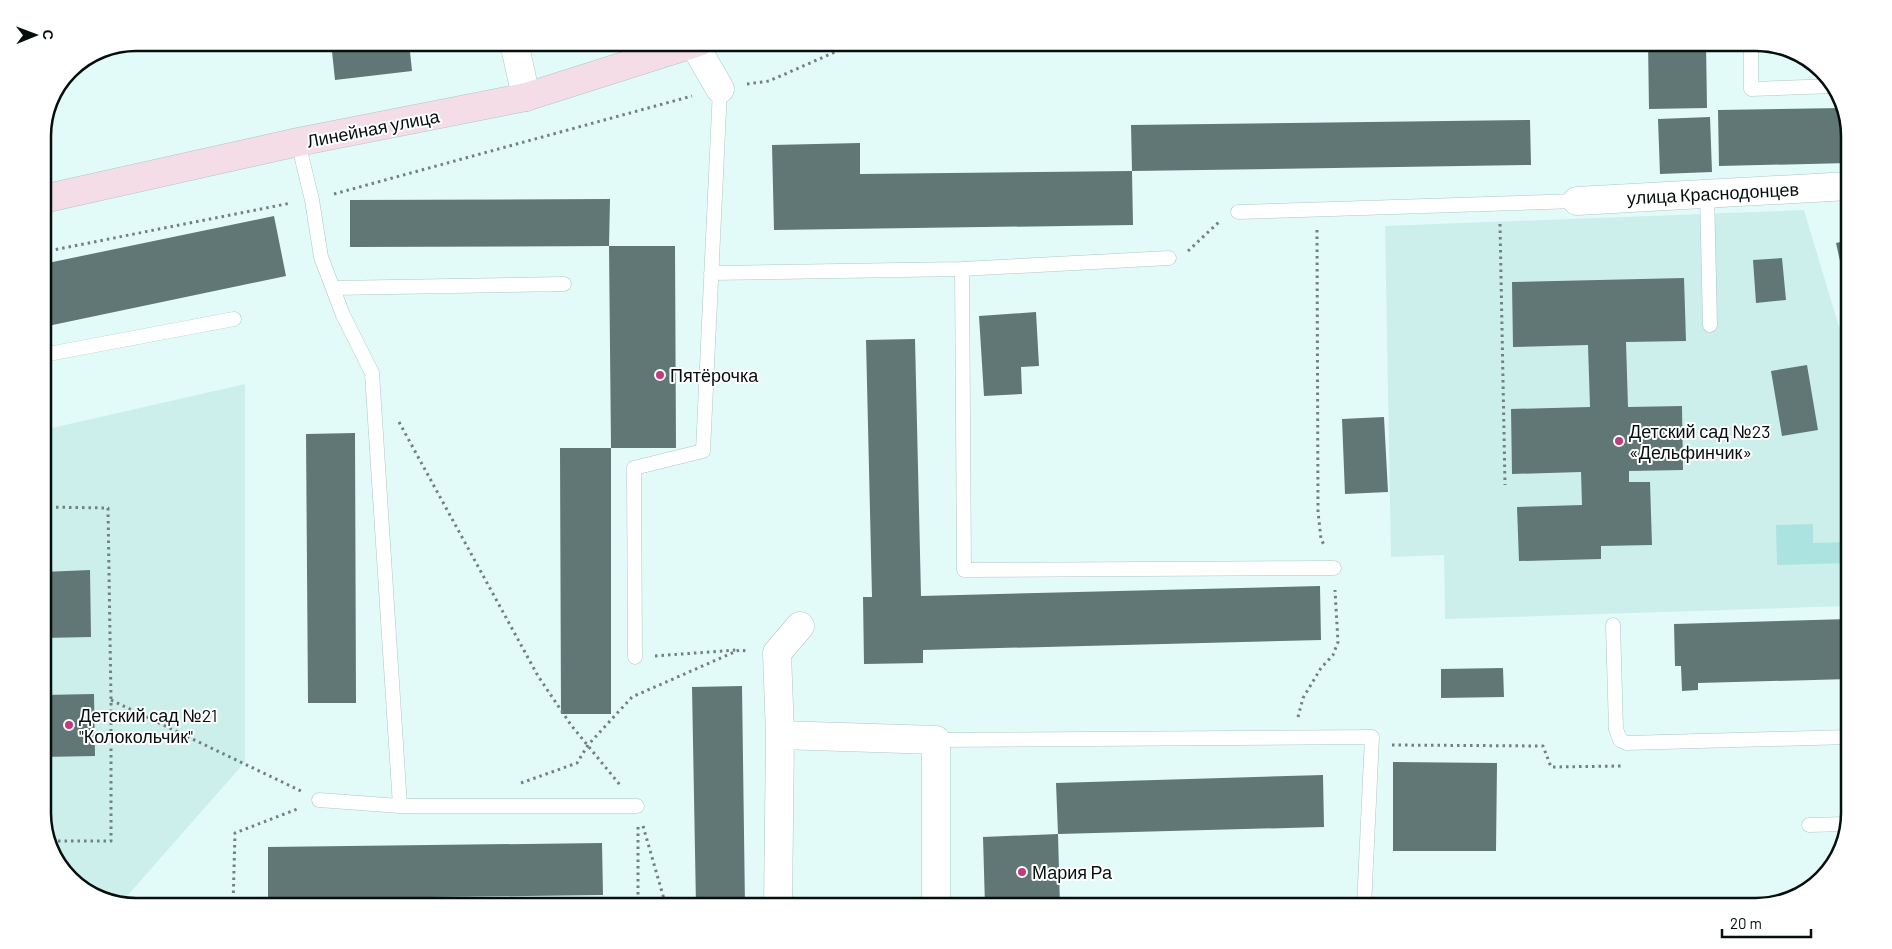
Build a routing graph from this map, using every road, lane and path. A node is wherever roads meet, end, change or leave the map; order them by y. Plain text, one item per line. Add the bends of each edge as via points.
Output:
1 (516, 51) edge
2 (670, 51) edge
3 (700, 51) edge
4 (837, 51) edge
5 (1751, 51) edge
6 (1824, 86) edge
7 (720, 89) junction
8 (526, 96) junction
9 (298, 142) junction
10 (1841, 186) edge
11 (1707, 192) junction
12 (51, 197) edge
13 (312, 200) junction
14 (1577, 201) joint
15 (1500, 203) junction
16 (1317, 209) junction
17 (1238, 212) joint
18 (51, 250) edge
19 (1169, 258) joint
20 (962, 269) junction
21 (711, 273) junction
22 (564, 284) dead end
23 (333, 288) junction
24 (234, 319) dead end
25 (1710, 325) dead end
26 (51, 353) edge
27 (396, 416) dead end
28 (1505, 485) dead end
29 (51, 507) edge
30 (1334, 568) junction
31 (1613, 625) dead end
32 (800, 626) dead end
33 (739, 650) junction
34 (777, 653) junction
35 (635, 657) joint
36 (111, 700) junction
37 (780, 735) junction
38 (1293, 737) junction
39 (1841, 737) edge
40 (936, 740) junction
41 (588, 745) junction
42 (512, 786) dead end
43 (319, 800) junction
44 (400, 806) junction
45 (637, 806) junction
46 (1840, 824) edge
47 (1809, 825) dead end
48 (56, 841) edge
49 (233, 898) edge
50 (638, 898) edge
51 (664, 898) edge
52 (778, 898) edge
53 (936, 898) edge
54 (1364, 898) edge

1 - 8 street
2 - 8 main road, Линейная улица
3 - 7 street
4 - 7 path via 769,81
5 - 6 lane via 1751,88
7 - 13 path
7 - 21 lane
8 - 9 main road, Линейная улица
9 - 12 main road, Линейная улица
9 - 13 lane
10 - 11 street, улица Краснодонцев
11 - 14 street, улица Краснодонцев
11 - 25 lane
13 - 18 path
13 - 23 lane via 321,257
14 - 15 lane
15 - 16 lane
15 - 28 path
16 - 17 lane
16 - 30 path via 1318,512 1321,539
17 - 19 path via 1228,215 1213,227 1191,250
19 - 20 lane
20 - 21 lane
20 - 30 lane via 964,570
21 - 35 lane via 704,451 634,468
22 - 23 lane
23 - 44 lane via 372,373
24 - 26 lane
27 - 41 path via 538,676
29 - 36 path via 108,508
30 - 38 path via 1338,642 1333,655 1303,698
31 - 39 lane via 1616,728 1620,740 1627,743
32 - 34 street
33 - 34 path
33 - 35 path
33 - 41 path via 632,697
34 - 37 street
36 - 43 path
36 - 48 path via 111,841
37 - 40 street
37 - 52 street
38 - 40 lane
38 - 54 lane via 1372,736
40 - 53 street
41 - 42 path via 577,763
41 - 45 path
43 - 44 lane
43 - 49 path via 235,833
44 - 45 lane
45 - 50 path
45 - 51 path
46 - 47 lane

